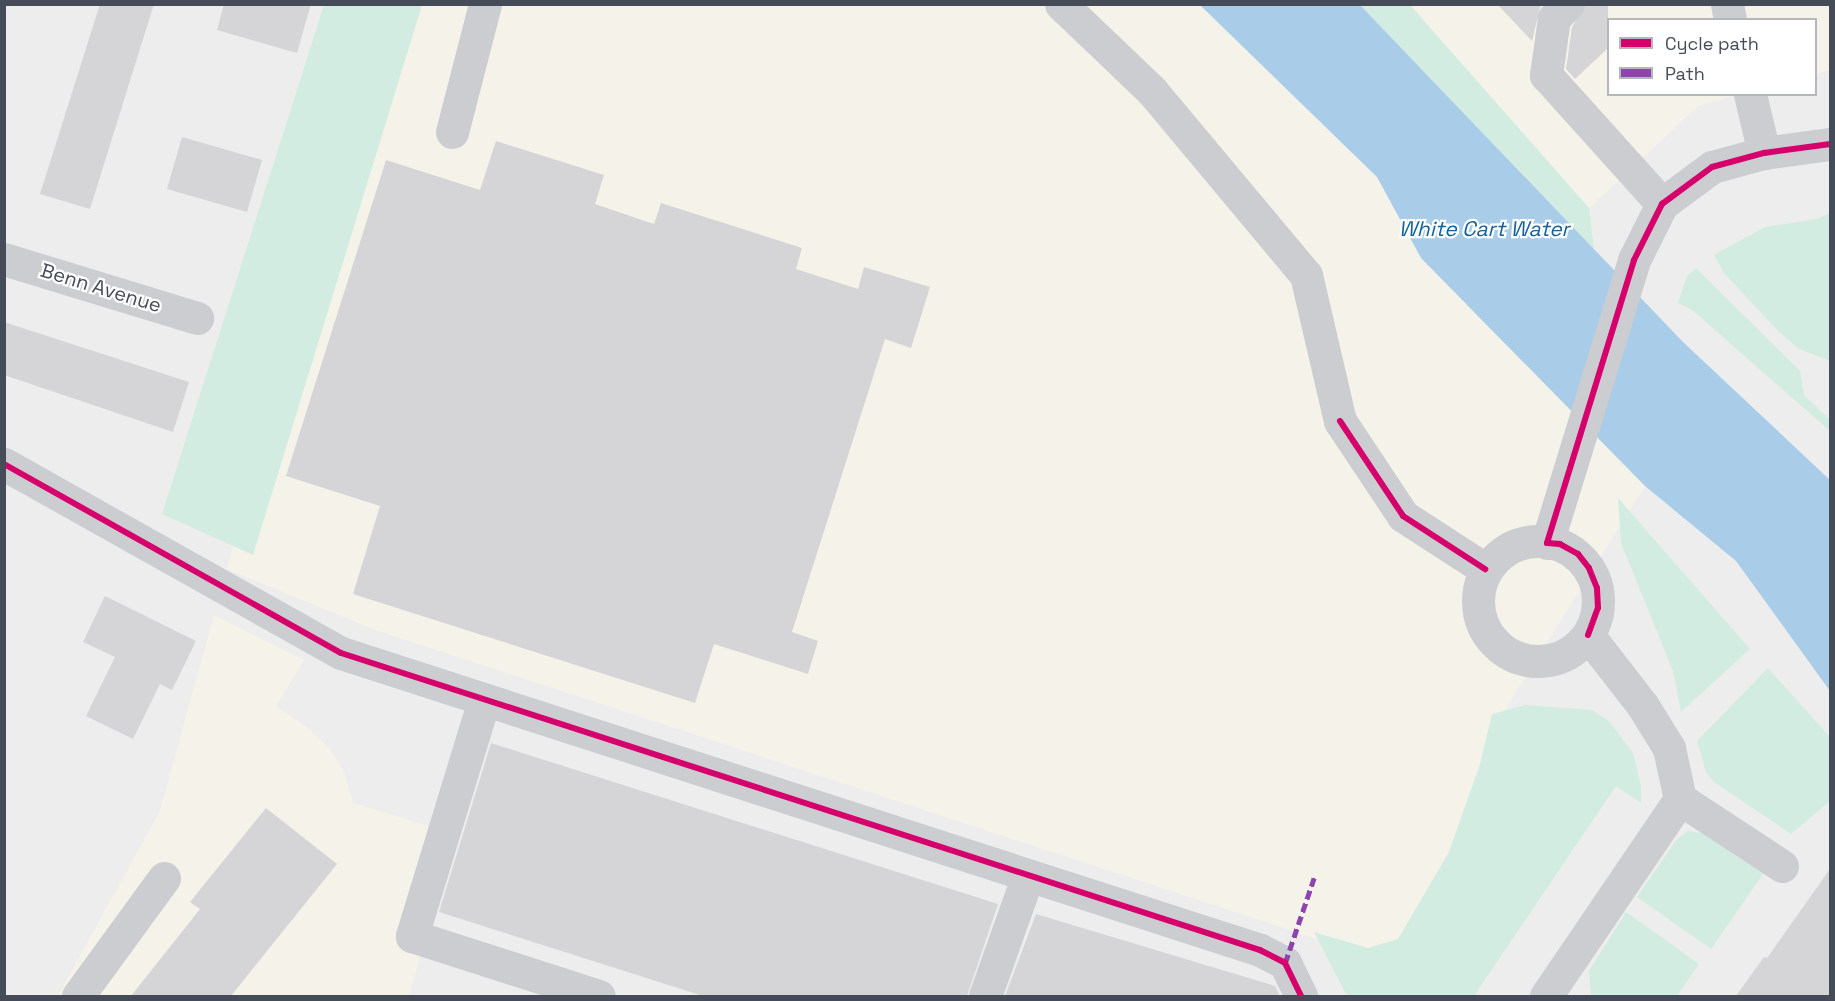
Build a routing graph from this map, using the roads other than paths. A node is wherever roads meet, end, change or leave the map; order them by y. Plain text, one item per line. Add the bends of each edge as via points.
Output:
1 (485, 4) edge
2 (1061, 4) edge
3 (1568, 4) edge
4 (1750, 96) edge
5 (452, 132) dead end
6 (1830, 144) edge
7 (1764, 153) junction
8 (1662, 204) junction
9 (4, 259) edge
10 (197, 318) dead end
11 (4, 464) edge
12 (1550, 531) junction
13 (1485, 569) junction
14 (1588, 634) junction
15 (484, 700) junction
16 (1680, 799) junction
17 (1782, 866) dead end
18 (1028, 875) junction
19 (164, 878) dead end
20 (1549, 995) edge
21 (78, 996) edge
22 (599, 996) edge
23 (985, 996) edge
24 (1301, 996) edge

1 - 5 street
2 - 13 street via 1152,91 1306,275 1340,421 1403,516
3 - 8 street via 1554,18 1546,75
4 - 7 street
6 - 7 street
7 - 8 street via 1712,167
8 - 12 street via 1634,260
9 - 10 street, Benn Avenue
11 - 15 street via 341,653
12 - 13 street via 1499,553
12 - 14 street via 1560,544 1578,554 1597,588 1598,609
13 - 14 street via 1476,596 1479,616 1488,636 1500,648 1519,658 1554,659 1573,650
14 - 16 street via 1669,747
15 - 18 street
15 - 22 street via 412,936
16 - 17 street
16 - 20 street
18 - 23 street
18 - 24 street via 1260,950 1285,963
19 - 21 street

